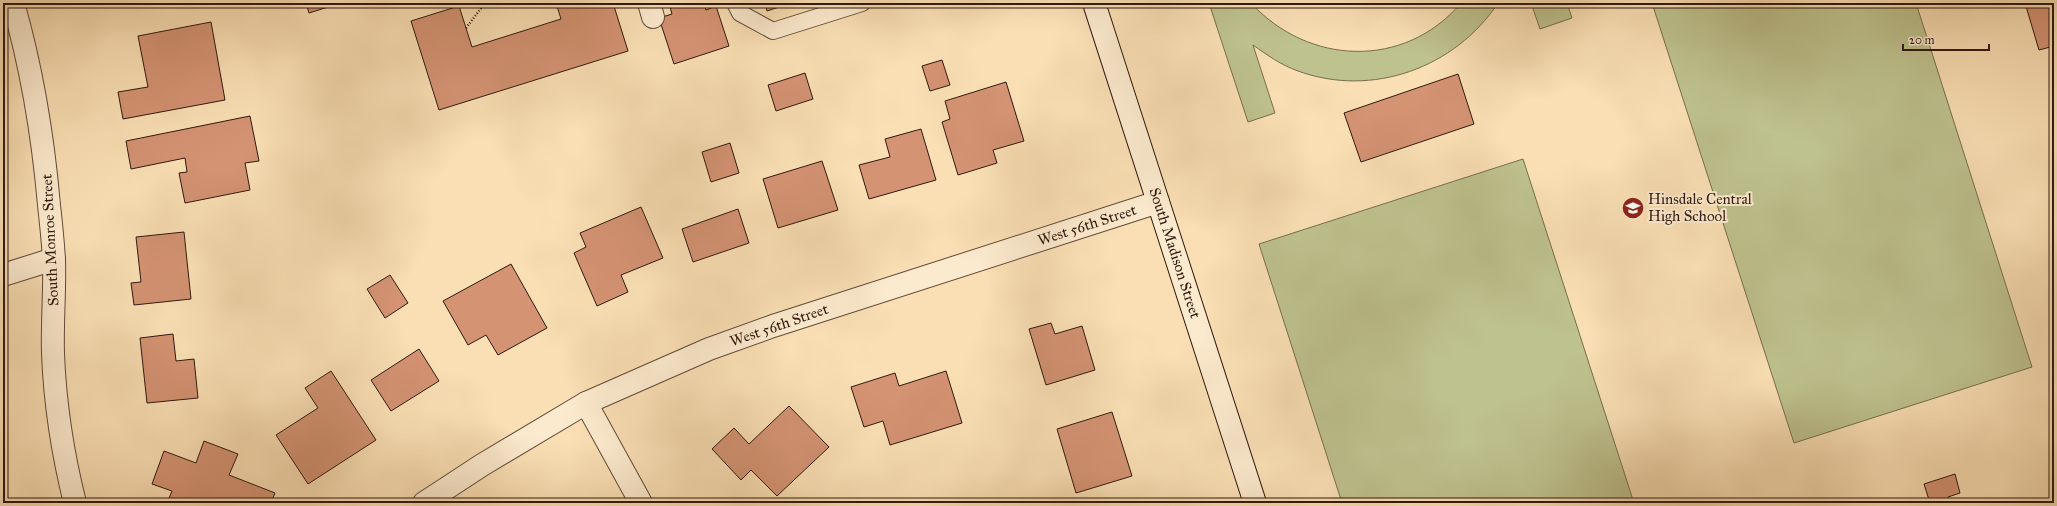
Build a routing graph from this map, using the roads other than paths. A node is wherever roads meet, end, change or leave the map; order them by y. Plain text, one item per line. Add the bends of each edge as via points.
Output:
1 (13, 3) edge
2 (735, 3) edge
3 (862, 3) edge
4 (1094, 3) edge
5 (1158, 202) junction
6 (54, 259) junction
7 (3, 275) edge
8 (586, 403) junction
9 (75, 503) edge
10 (424, 503) edge
11 (641, 503) edge
12 (1255, 503) edge

1 - 6 street, South Monroe Street via 21,28 39,117
2 - 3 lane via 740,13 773,31
4 - 5 street, South Madison Street
5 - 8 street, West 56th Street via 773,326 709,349
5 - 12 street, South Madison Street
6 - 7 street
6 - 9 street, South Monroe Street via 53,353 56,398
8 - 10 street, West 56th Street
8 - 11 street

